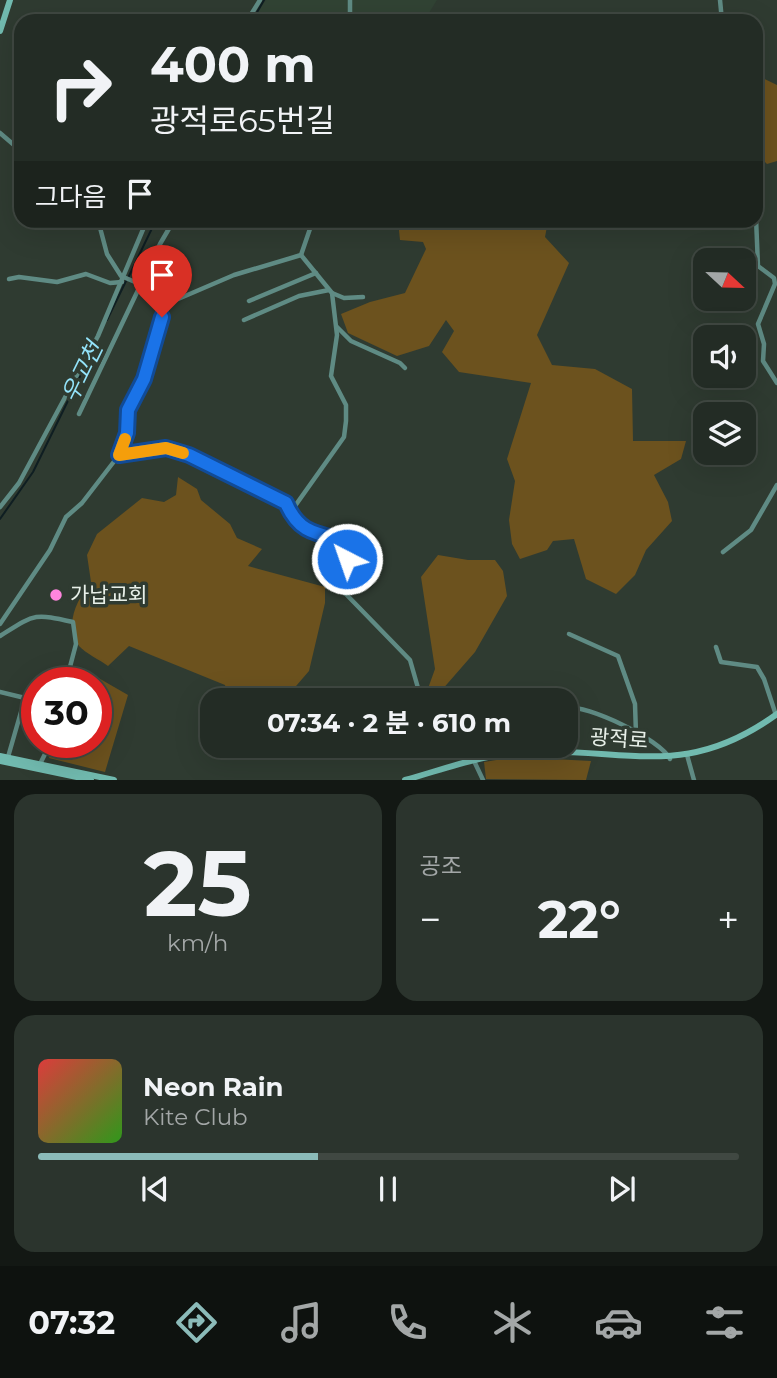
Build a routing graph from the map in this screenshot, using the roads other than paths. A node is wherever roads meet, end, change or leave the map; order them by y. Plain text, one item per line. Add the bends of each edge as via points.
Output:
1 (10, 0) edge
2 (0, 31) edge
3 (0, 134) edge
4 (14, 145) edge
5 (100, 228) edge
6 (144, 228) edge
7 (170, 228) edge
8 (310, 228) edge
9 (756, 228) edge
10 (301, 256) junction
11 (316, 273) junction
12 (775, 278) edge
13 (9, 279) dead end
14 (125, 279) junction
15 (141, 284) junction
16 (331, 292) junction
17 (363, 297) dead end
18 (249, 301) dead end
19 (171, 302) junction
20 (244, 320) dead end
21 (336, 327) junction
22 (405, 368) dead end
23 (777, 383) edge
24 (79, 414) dead end
25 (119, 455) junction
26 (777, 485) edge
27 (0, 507) edge
28 (290, 513) junction
29 (723, 552) dead end
30 (0, 624) edge
31 (569, 634) dead end
32 (0, 637) edge
33 (716, 647) dead end
34 (70, 667) edge
35 (418, 688) edge
36 (0, 692) edge
37 (578, 709) edge
38 (776, 714) edge
39 (636, 734) junction
40 (578, 754) edge
41 (687, 755) junction
42 (0, 756) edge
43 (8, 757) junction
44 (43, 758) edge
45 (475, 758) edge
46 (478, 758) edge
47 (670, 759) junction
48 (0, 761) edge
49 (40, 764) junction
50 (91, 779) edge
51 (114, 779) edge
52 (405, 779) edge
53 (483, 779) edge
54 (694, 779) edge

1 - 2 main road
3 - 4 street
5 - 14 street via 107,254
6 - 14 street
7 - 15 street
8 - 10 street
9 - 12 street via 758,265
10 - 11 street
10 - 19 street via 234,275
11 - 16 street
11 - 18 street
12 - 23 street via 758,324 763,361
13 - 14 street via 57,282 86,274 110,283
14 - 15 street
14 - 27 street via 24,474
15 - 19 street via 168,296
15 - 24 street
16 - 17 street via 344,298
16 - 20 street via 299,296
16 - 21 street
19 - 25 street via 128,410 127,433
21 - 22 street via 351,341
21 - 28 street via 331,376 346,405 344,437
25 - 28 street via 166,448 189,455 286,503
25 - 30 street via 66,517 50,550
26 - 29 street via 751,530
28 - 35 street via 313,533 341,540 347,559 341,589 410,660
31 - 39 street, 광적로 via 618,656 635,704
32 - 34 street via 39,615 73,622 76,645
33 - 38 street, 광적로 via 721,662 757,667
36 - 43 street via 25,698
37 - 39 street, 광적로 via 590,710
38 - 41 main road, 광적로 via 737,739
39 - 47 street, 광적로 via 665,749
40 - 47 main road, 광적로
41 - 47 main road, 광적로
41 - 54 street
42 - 43 main road
43 - 49 main road
44 - 49 street
45 - 52 main road, 광적로
46 - 53 street
48 - 50 main road
49 - 51 main road

